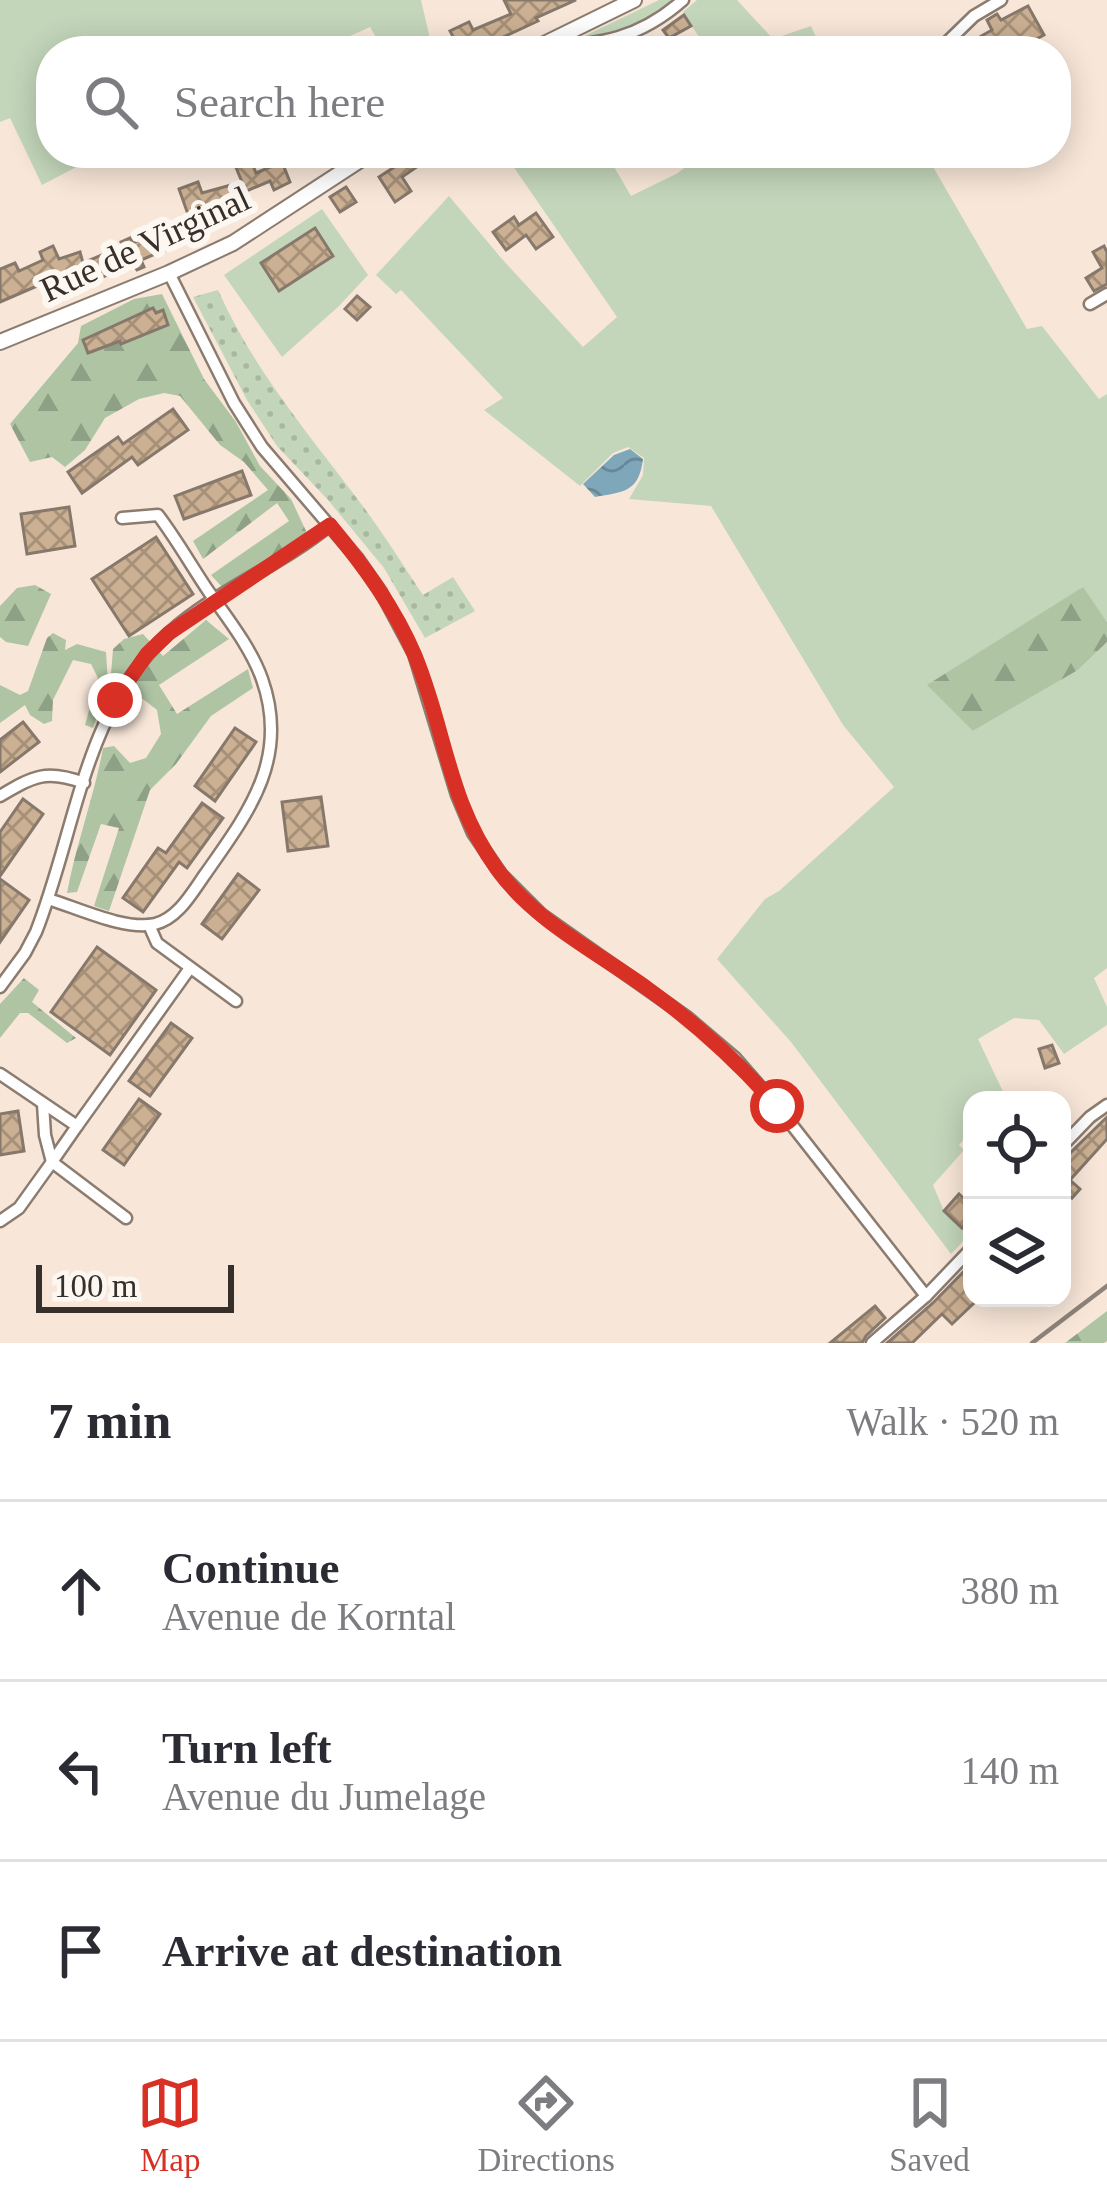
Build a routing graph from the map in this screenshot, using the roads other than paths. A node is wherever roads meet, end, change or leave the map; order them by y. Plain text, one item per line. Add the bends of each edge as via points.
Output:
1 (634, 0) edge
2 (683, 0) edge
3 (1001, 0) edge
4 (561, 36) edge
5 (628, 36) edge
6 (953, 36) edge
7 (349, 168) edge
8 (170, 273) junction
9 (1107, 294) edge
10 (1090, 304) dead end
11 (0, 342) edge
12 (122, 518) dead end
13 (330, 525) junction
14 (215, 600) junction
15 (84, 783) junction
16 (0, 796) edge
17 (48, 899) junction
18 (149, 925) junction
19 (190, 968) junction
20 (0, 988) edge
21 (236, 1001) dead end
22 (0, 1074) edge
23 (43, 1104) junction
24 (1107, 1106) edge
25 (77, 1126) junction
26 (1071, 1137) edge
27 (52, 1162) junction
28 (126, 1218) dead end
29 (0, 1221) edge
30 (963, 1257) edge
31 (926, 1296) junction
32 (872, 1343) edge

1 - 4 street
2 - 5 street
3 - 6 street
7 - 8 street, Rue de Virginal via 233,244
8 - 11 street, Rue de Virginal
8 - 13 street via 233,403
9 - 10 street
12 - 14 street via 158,515
13 - 14 street
13 - 31 street via 381,592 414,654 457,795 501,874 542,915 735,1058
14 - 15 street via 169,633 131,675
14 - 18 street via 262,678 270,746 248,813 180,909
15 - 16 street via 40,775
15 - 17 street
17 - 18 street
17 - 20 street via 26,953
18 - 19 street via 157,943
19 - 21 street
19 - 25 street
22 - 23 street
23 - 25 street
23 - 27 street
24 - 26 street
25 - 27 street
27 - 28 street
27 - 29 street
30 - 31 street
31 - 32 street

